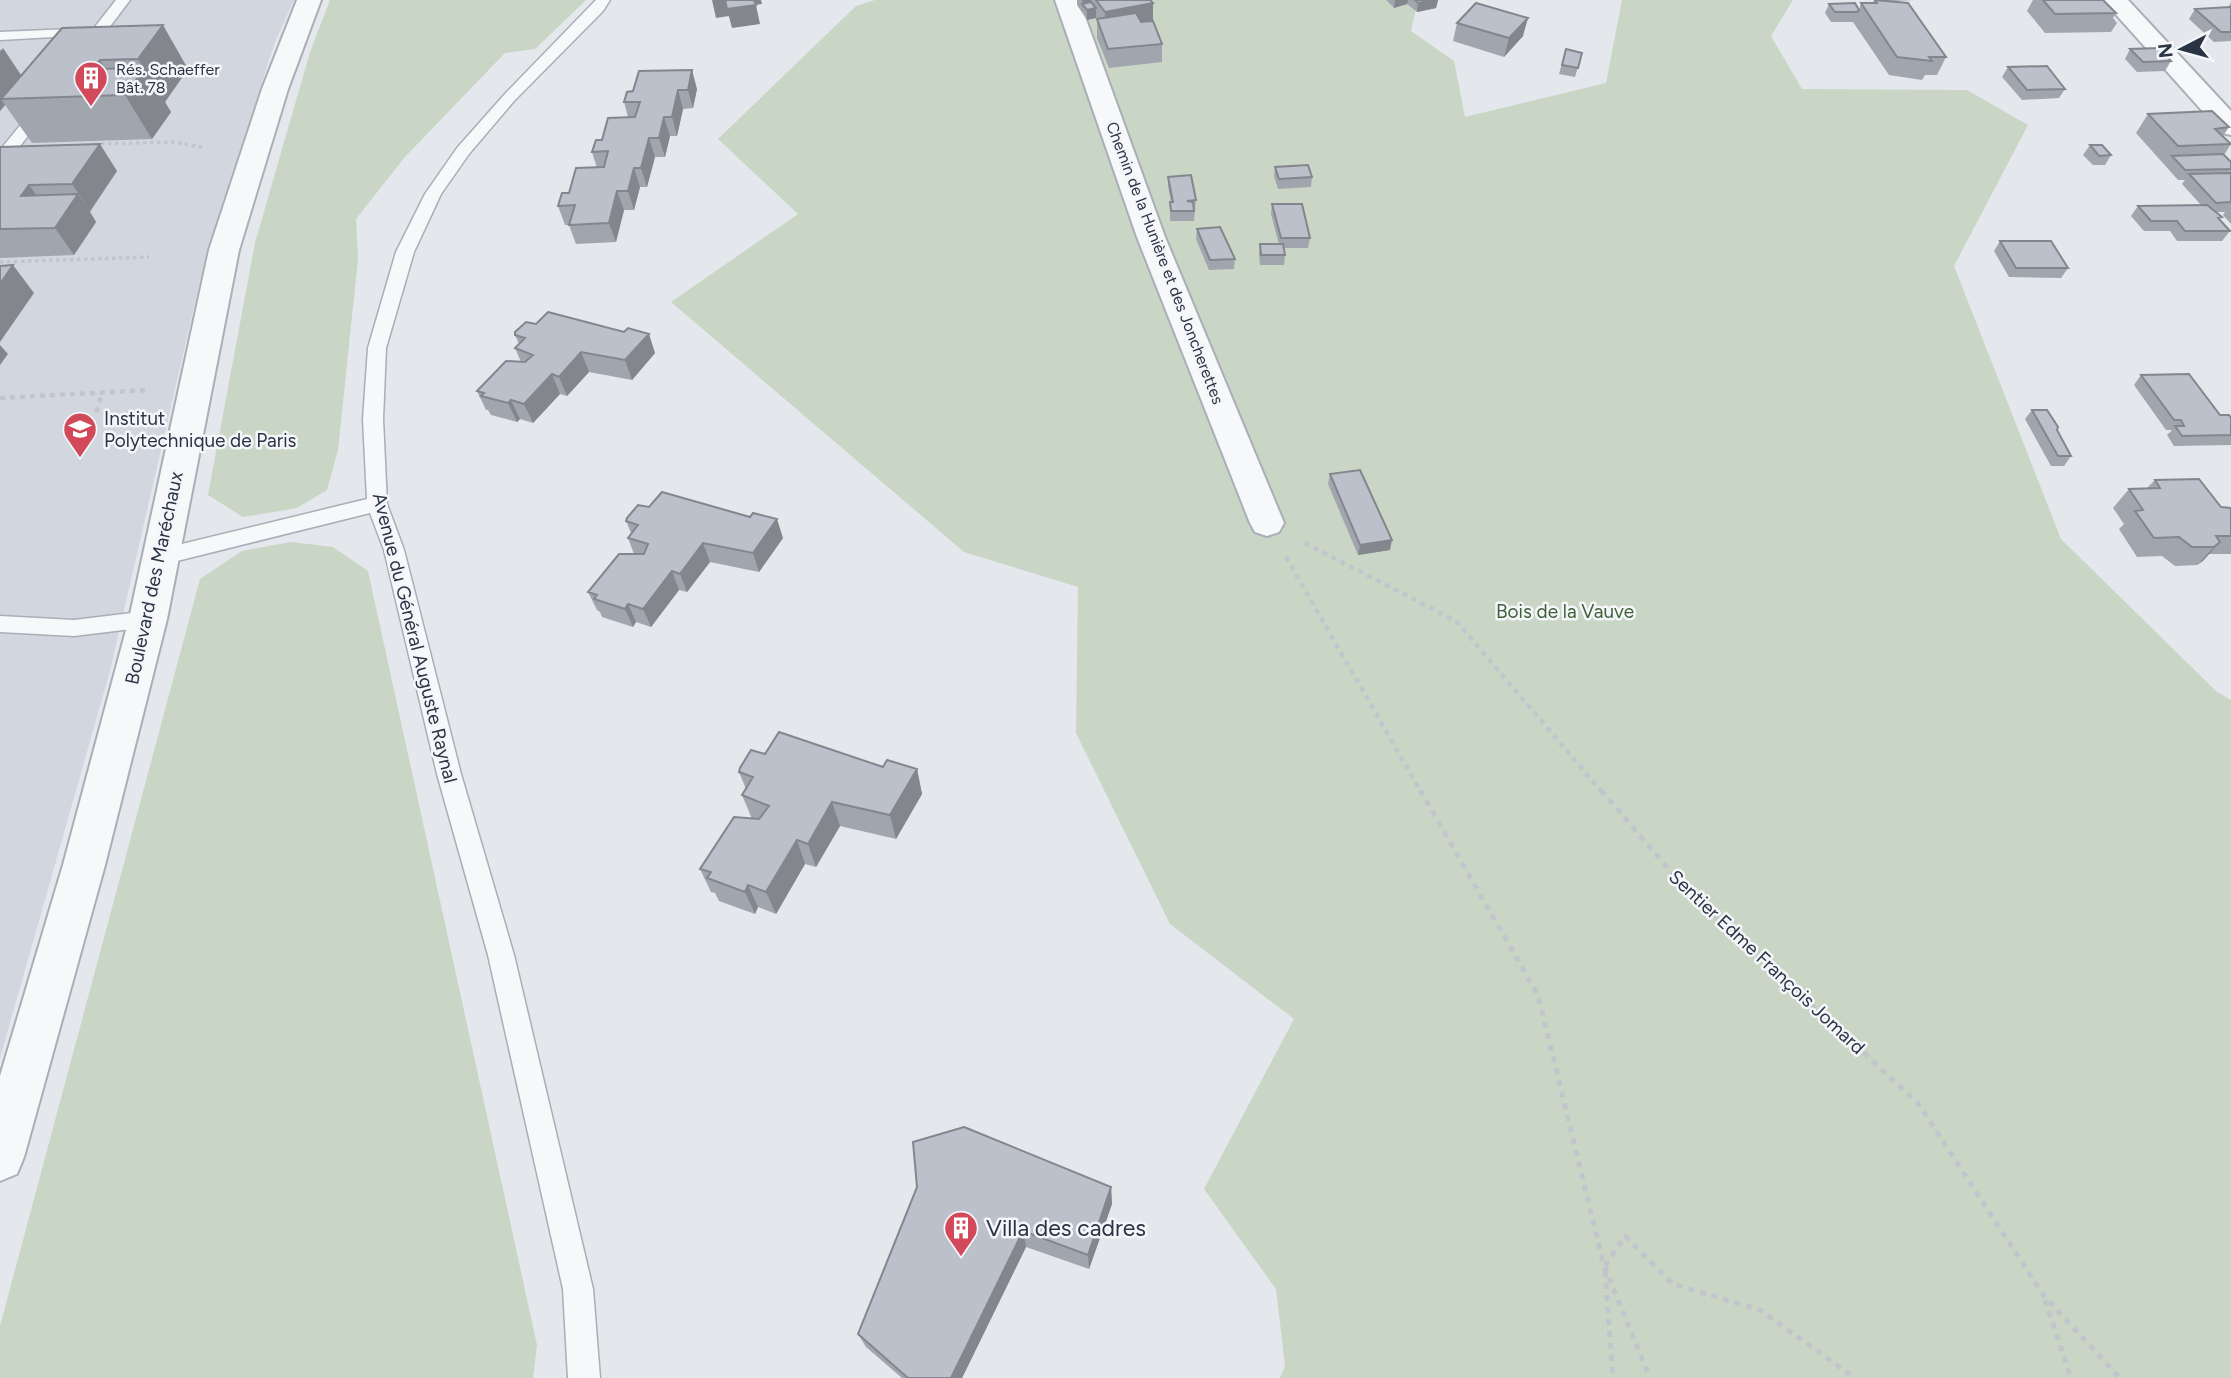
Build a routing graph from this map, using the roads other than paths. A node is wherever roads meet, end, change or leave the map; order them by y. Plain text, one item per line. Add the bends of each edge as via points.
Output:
1 (123, 0) edge
2 (309, 0) edge
3 (603, 0) edge
4 (1067, 0) edge
5 (2115, 0) edge
6 (100, 30) junction
7 (0, 36) edge
8 (76, 62) edge
9 (53, 94) edge
10 (2231, 127) edge
11 (0, 161) edge
12 (377, 504) junction
13 (1267, 523) road end
14 (161, 557) junction
15 (148, 619) junction
16 (0, 624) edge
17 (0, 1157) edge
18 (584, 1378) edge

1 - 6 lane
2 - 14 street, Boulevard des Maréchaux via 275,89 225,250
3 - 12 lane, Avenue du Général Auguste Raynal via 463,151 433,194 405,252 377,348 373,419
4 - 13 street, Chemin de la Hunière et des Joncherettes via 1151,237
5 - 10 street
6 - 7 lane
6 - 8 lane
9 - 11 lane
12 - 14 lane
12 - 18 lane, Avenue du Général Auguste Raynal via 394,550 449,774 501,955 578,1289
14 - 15 street, Boulevard des Maréchaux
15 - 16 lane via 74,628
15 - 17 street, Boulevard des Maréchaux via 84,865

